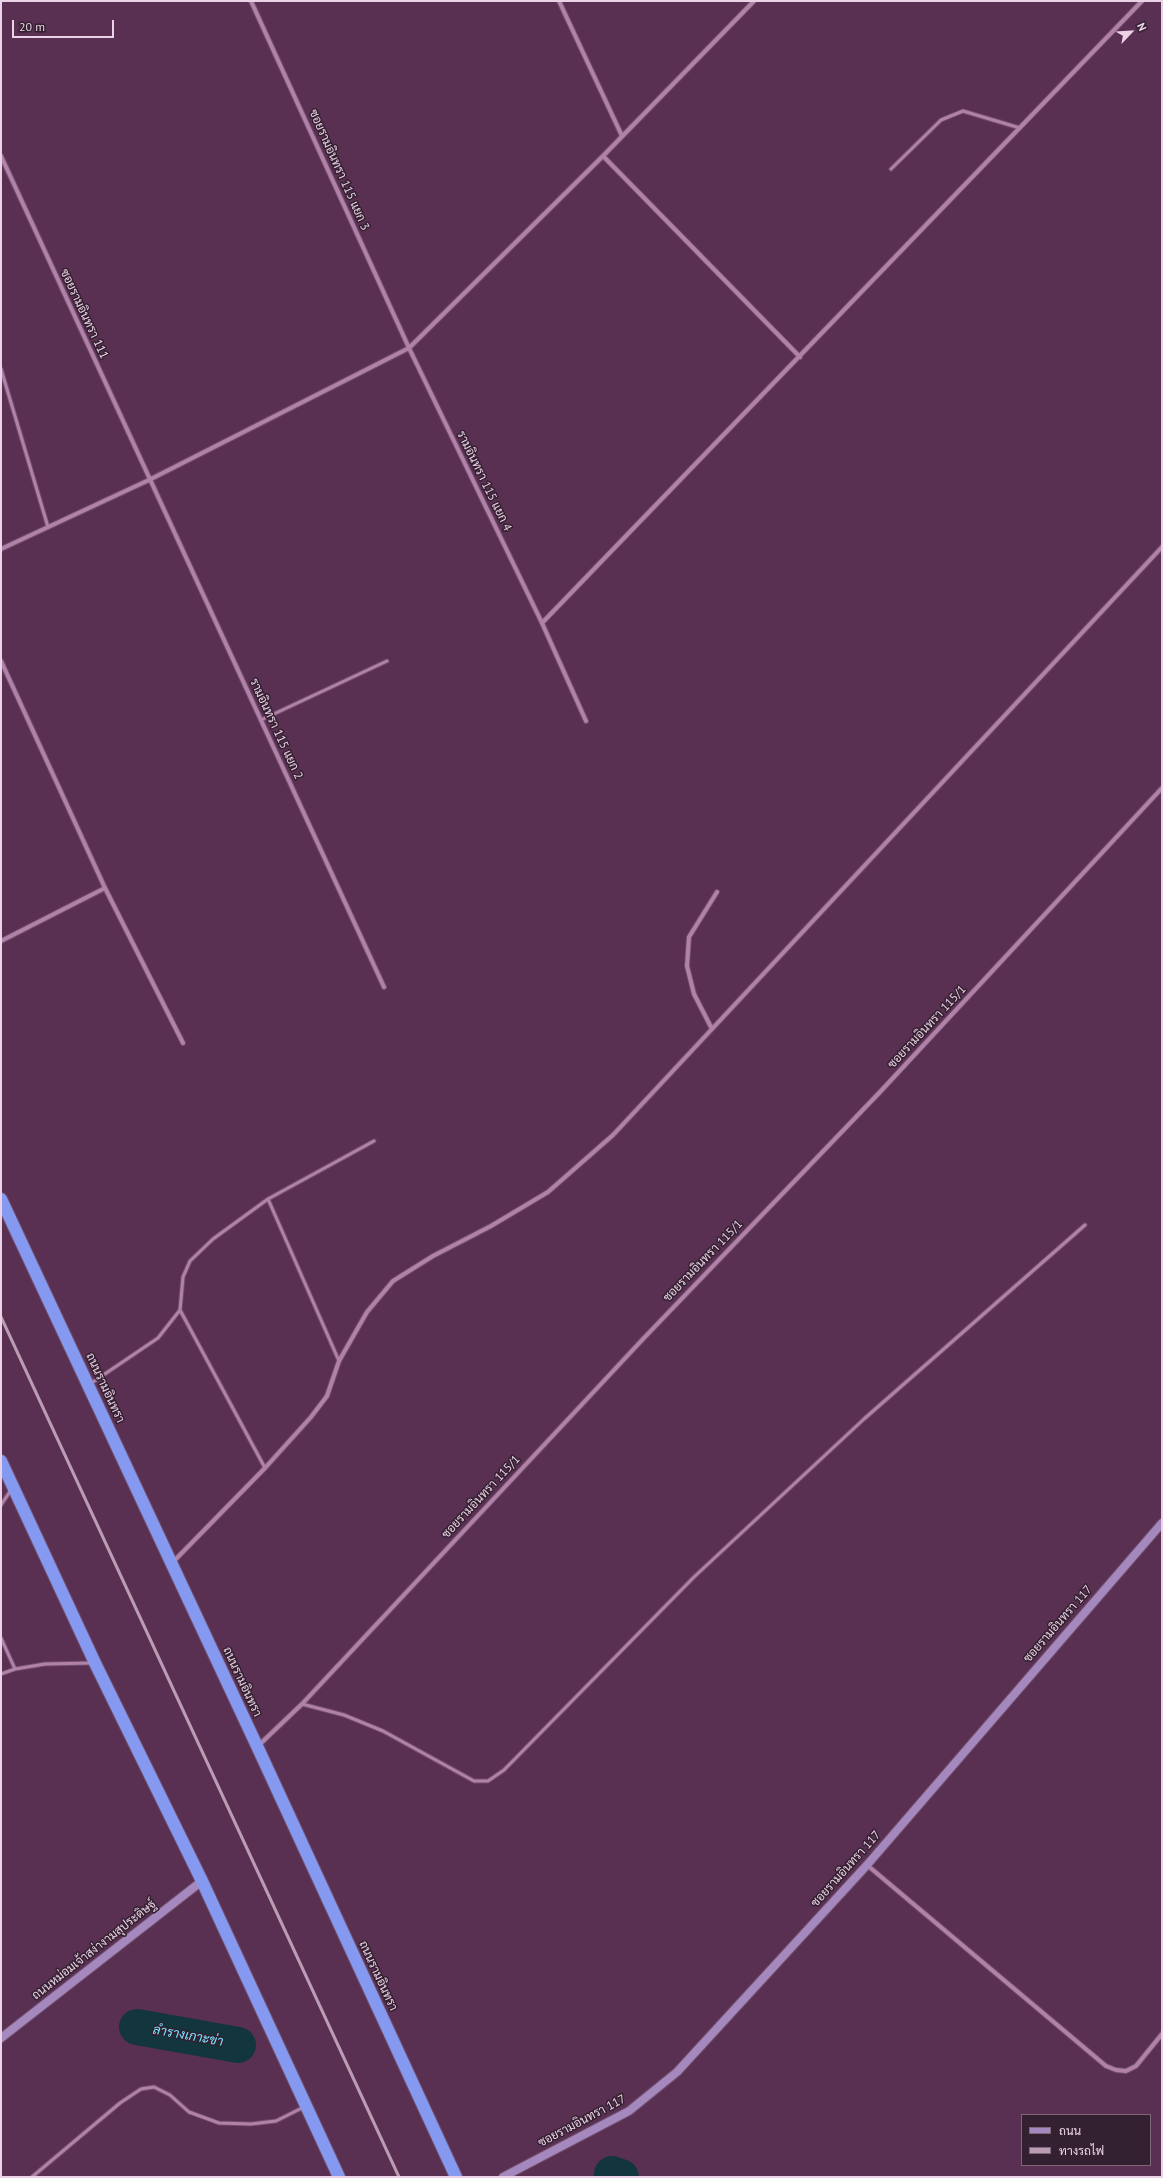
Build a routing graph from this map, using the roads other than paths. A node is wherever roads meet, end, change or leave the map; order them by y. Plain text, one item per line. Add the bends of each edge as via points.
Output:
1 (251, 1) edge
2 (559, 1) edge
3 (754, 1) edge
4 (1142, 1) edge
5 (1020, 128) junction
6 (622, 136) junction
7 (1, 156) edge
8 (603, 156) junction
9 (891, 169) dead end
10 (408, 348) junction
11 (800, 357) junction
12 (1, 369) edge
13 (149, 480) junction
14 (48, 527) junction
15 (1162, 546) edge
16 (1, 548) edge
17 (542, 623) junction
18 (1, 661) edge
19 (387, 661) dead end
20 (261, 720) junction
21 (586, 721) dead end
22 (1162, 788) edge
23 (105, 888) junction
24 (717, 892) dead end
25 (1, 940) edge
26 (384, 988) dead end
27 (712, 1029) junction
28 (183, 1043) dead end
29 (374, 1140) dead end
30 (1, 1199) edge
31 (268, 1199) junction
32 (1085, 1226) dead end
33 (180, 1310) junction
34 (339, 1362) junction
35 (89, 1385) junction
36 (1, 1461) edge
37 (265, 1468) junction
38 (13, 1487) junction
39 (1, 1505) edge
40 (1162, 1523) edge
41 (171, 1564) junction
42 (1, 1638) edge
43 (95, 1663) junction
44 (15, 1669) junction
45 (1, 1674) edge
46 (302, 1704) junction
47 (257, 1746) junction
48 (867, 1865) junction
49 (202, 1881) junction
50 (1162, 2034) edge
51 (1, 2038) edge
52 (307, 2106) junction
53 (32, 2177) edge
54 (339, 2177) edge
55 (456, 2177) edge
56 (503, 2177) edge

1 - 10 street, ซอยรามอินทรา 115 แยก 3
2 - 6 street
3 - 6 street
4 - 5 street
5 - 9 lane via 963,110 941,120
5 - 11 street
6 - 8 street
7 - 13 street, ซอยรามอินทรา 111
8 - 10 street
8 - 11 street
10 - 13 street
10 - 17 street, รามอินทรา 115 แยก 4
11 - 17 street
12 - 14 lane
13 - 14 street
13 - 20 street, รามอินทรา 115 แยก 2
14 - 16 street
15 - 27 street
17 - 21 street, รามอินทรา 115 แยก 4
18 - 23 street
19 - 20 lane
20 - 26 street, รามอินทรา 115 แยก 2
22 - 46 street, ซอยรามอินทรา 115/1 via 880,1092 643,1339
23 - 25 street
23 - 28 street
24 - 27 street via 689,937 687,966 694,994
27 - 34 street via 613,1135 548,1192 433,1256 393,1282 368,1312
29 - 31 lane
30 - 35 highway, ถนนรามอินทรา
31 - 33 lane via 213,1239 190,1261 182,1277
31 - 34 lane
32 - 46 lane via 864,1419 706,1566 504,1770 488,1782 474,1781 383,1731 344,1714
33 - 35 lane via 158,1338
33 - 37 lane
34 - 37 street via 323,1401
35 - 41 highway, ถนนรามอินทรา
36 - 38 highway
37 - 41 street
38 - 39 lane
38 - 43 highway
40 - 48 street, ซอยรามอินทรา 117
41 - 47 highway, ถนนรามอินทรา
42 - 44 lane
43 - 44 lane via 45,1664
43 - 49 highway
44 - 45 lane
46 - 47 street, ซอยรามอินทรา 115/1
47 - 55 highway, ถนนรามอินทรา
48 - 50 street via 1106,2066 1126,2071 1136,2066
48 - 56 street, ซอยรามอินทรา 117 via 677,2072 629,2111
49 - 51 street, ถนนหม่อมเจ้าสง่างามสุประดิษฐ์
49 - 52 highway
52 - 53 lane via 276,2121 251,2124 219,2123 189,2112 170,2095 154,2087 141,2089 120,2103
52 - 54 highway

